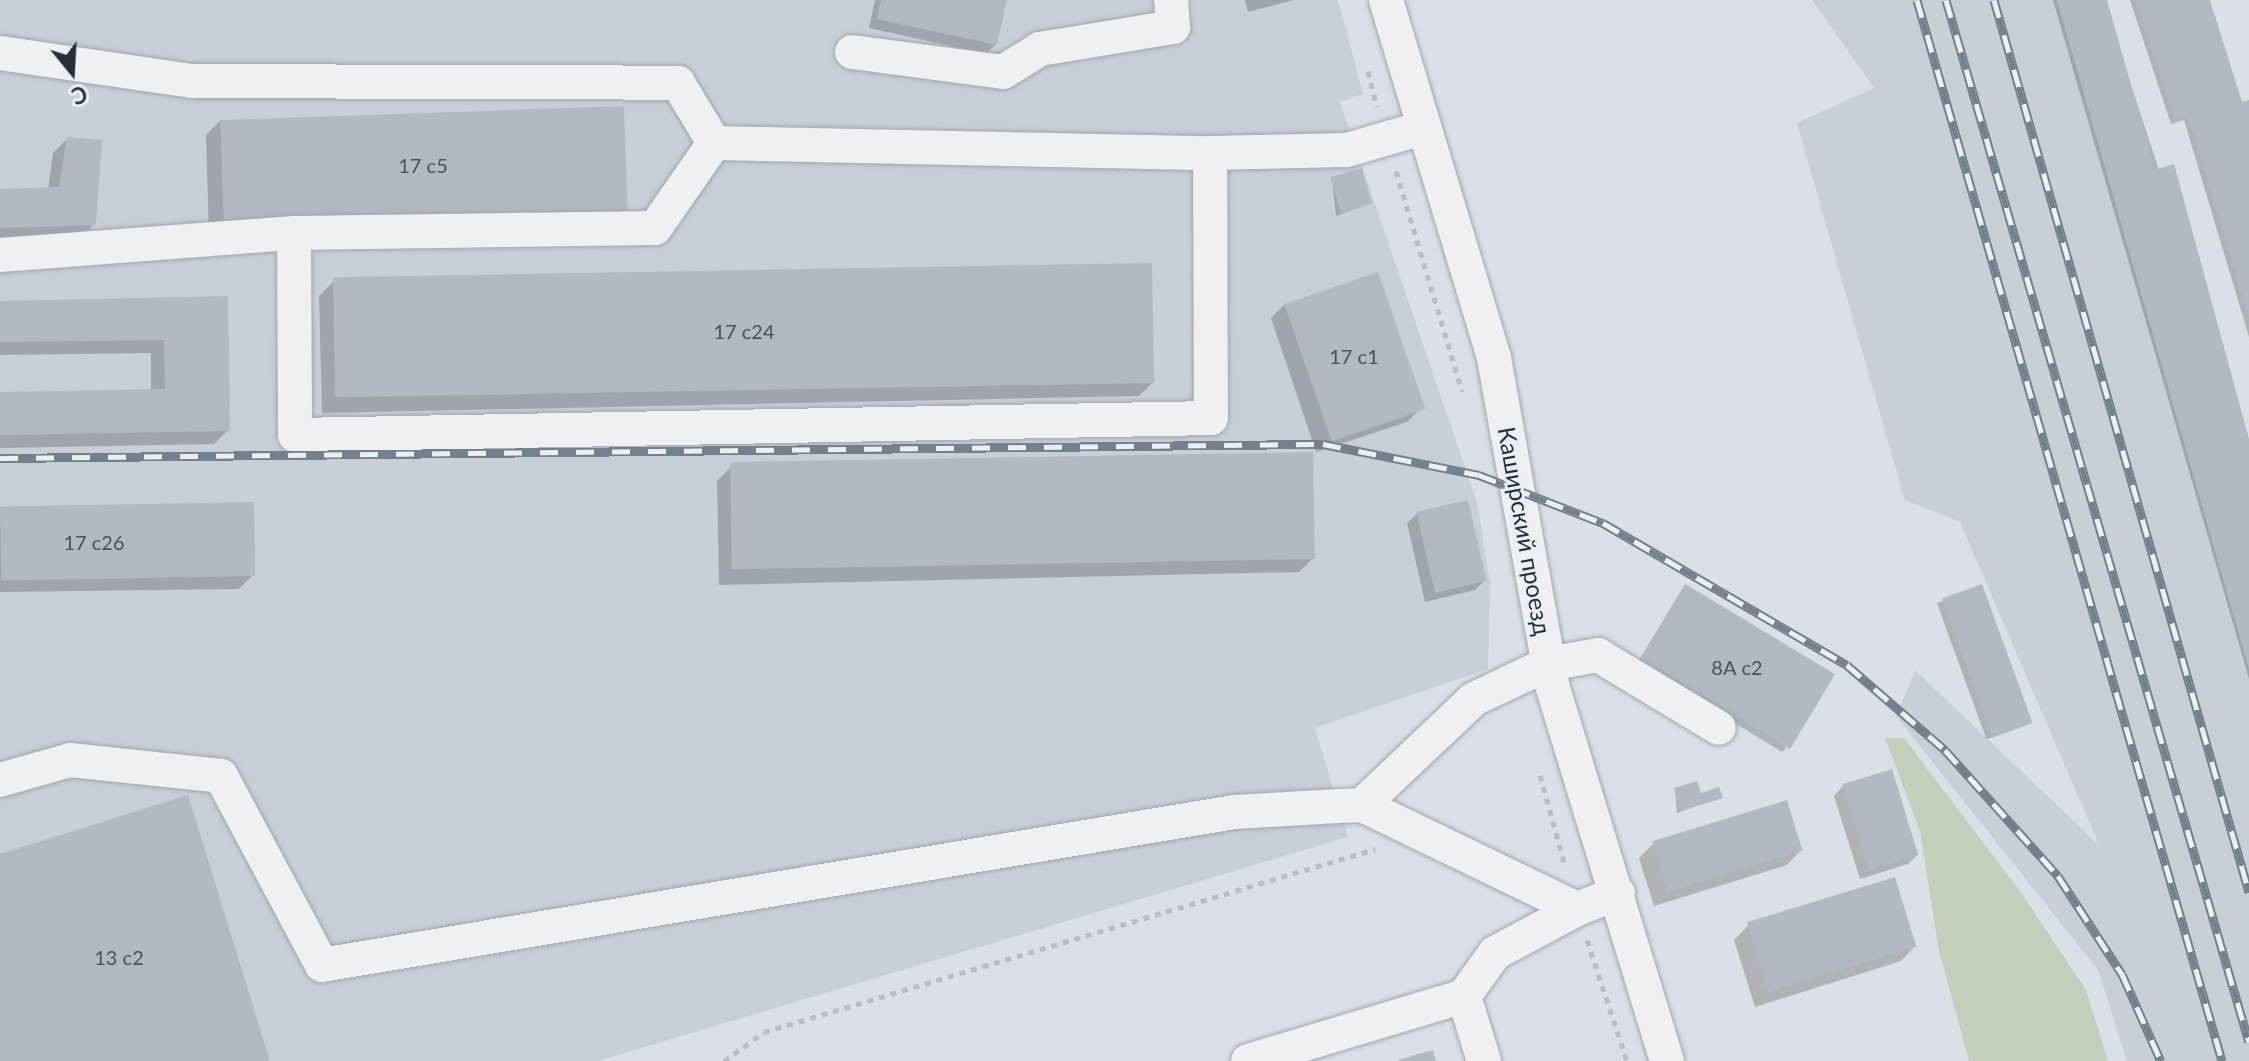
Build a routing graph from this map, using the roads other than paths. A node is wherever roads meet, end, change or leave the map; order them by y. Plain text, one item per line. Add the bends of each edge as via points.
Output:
1 (1171, 0) edge
2 (1386, 0) edge
3 (852, 52) dead end
4 (0, 53) edge
5 (1422, 128) junction
6 (714, 143) junction
7 (1210, 153) junction
8 (294, 233) junction
9 (0, 255) edge
10 (1548, 664) junction
11 (1719, 728) dead end
12 (0, 780) edge
13 (1362, 805) junction
14 (1618, 893) junction
15 (1577, 909) junction
16 (1464, 996) junction
17 (1248, 1061) edge
18 (1484, 1061) edge
19 (1667, 1061) edge

1 - 3 street via 1173,27 1040,49 1003,72
2 - 5 street, Каширский проезд
4 - 6 street via 192,81 678,83
5 - 7 street via 1347,150
5 - 10 street, Каширский проезд via 1494,358
6 - 7 street
6 - 8 street via 655,228
7 - 8 street via 1211,418 295,435
8 - 9 street
10 - 11 street via 1598,655
10 - 13 street via 1474,699
10 - 14 street, Каширский проезд
12 - 13 street via 70,760 221,776 322,965 1234,812
13 - 15 street
14 - 15 street
14 - 19 street, Каширский проезд
15 - 16 street via 1495,953
16 - 17 street
16 - 18 street

